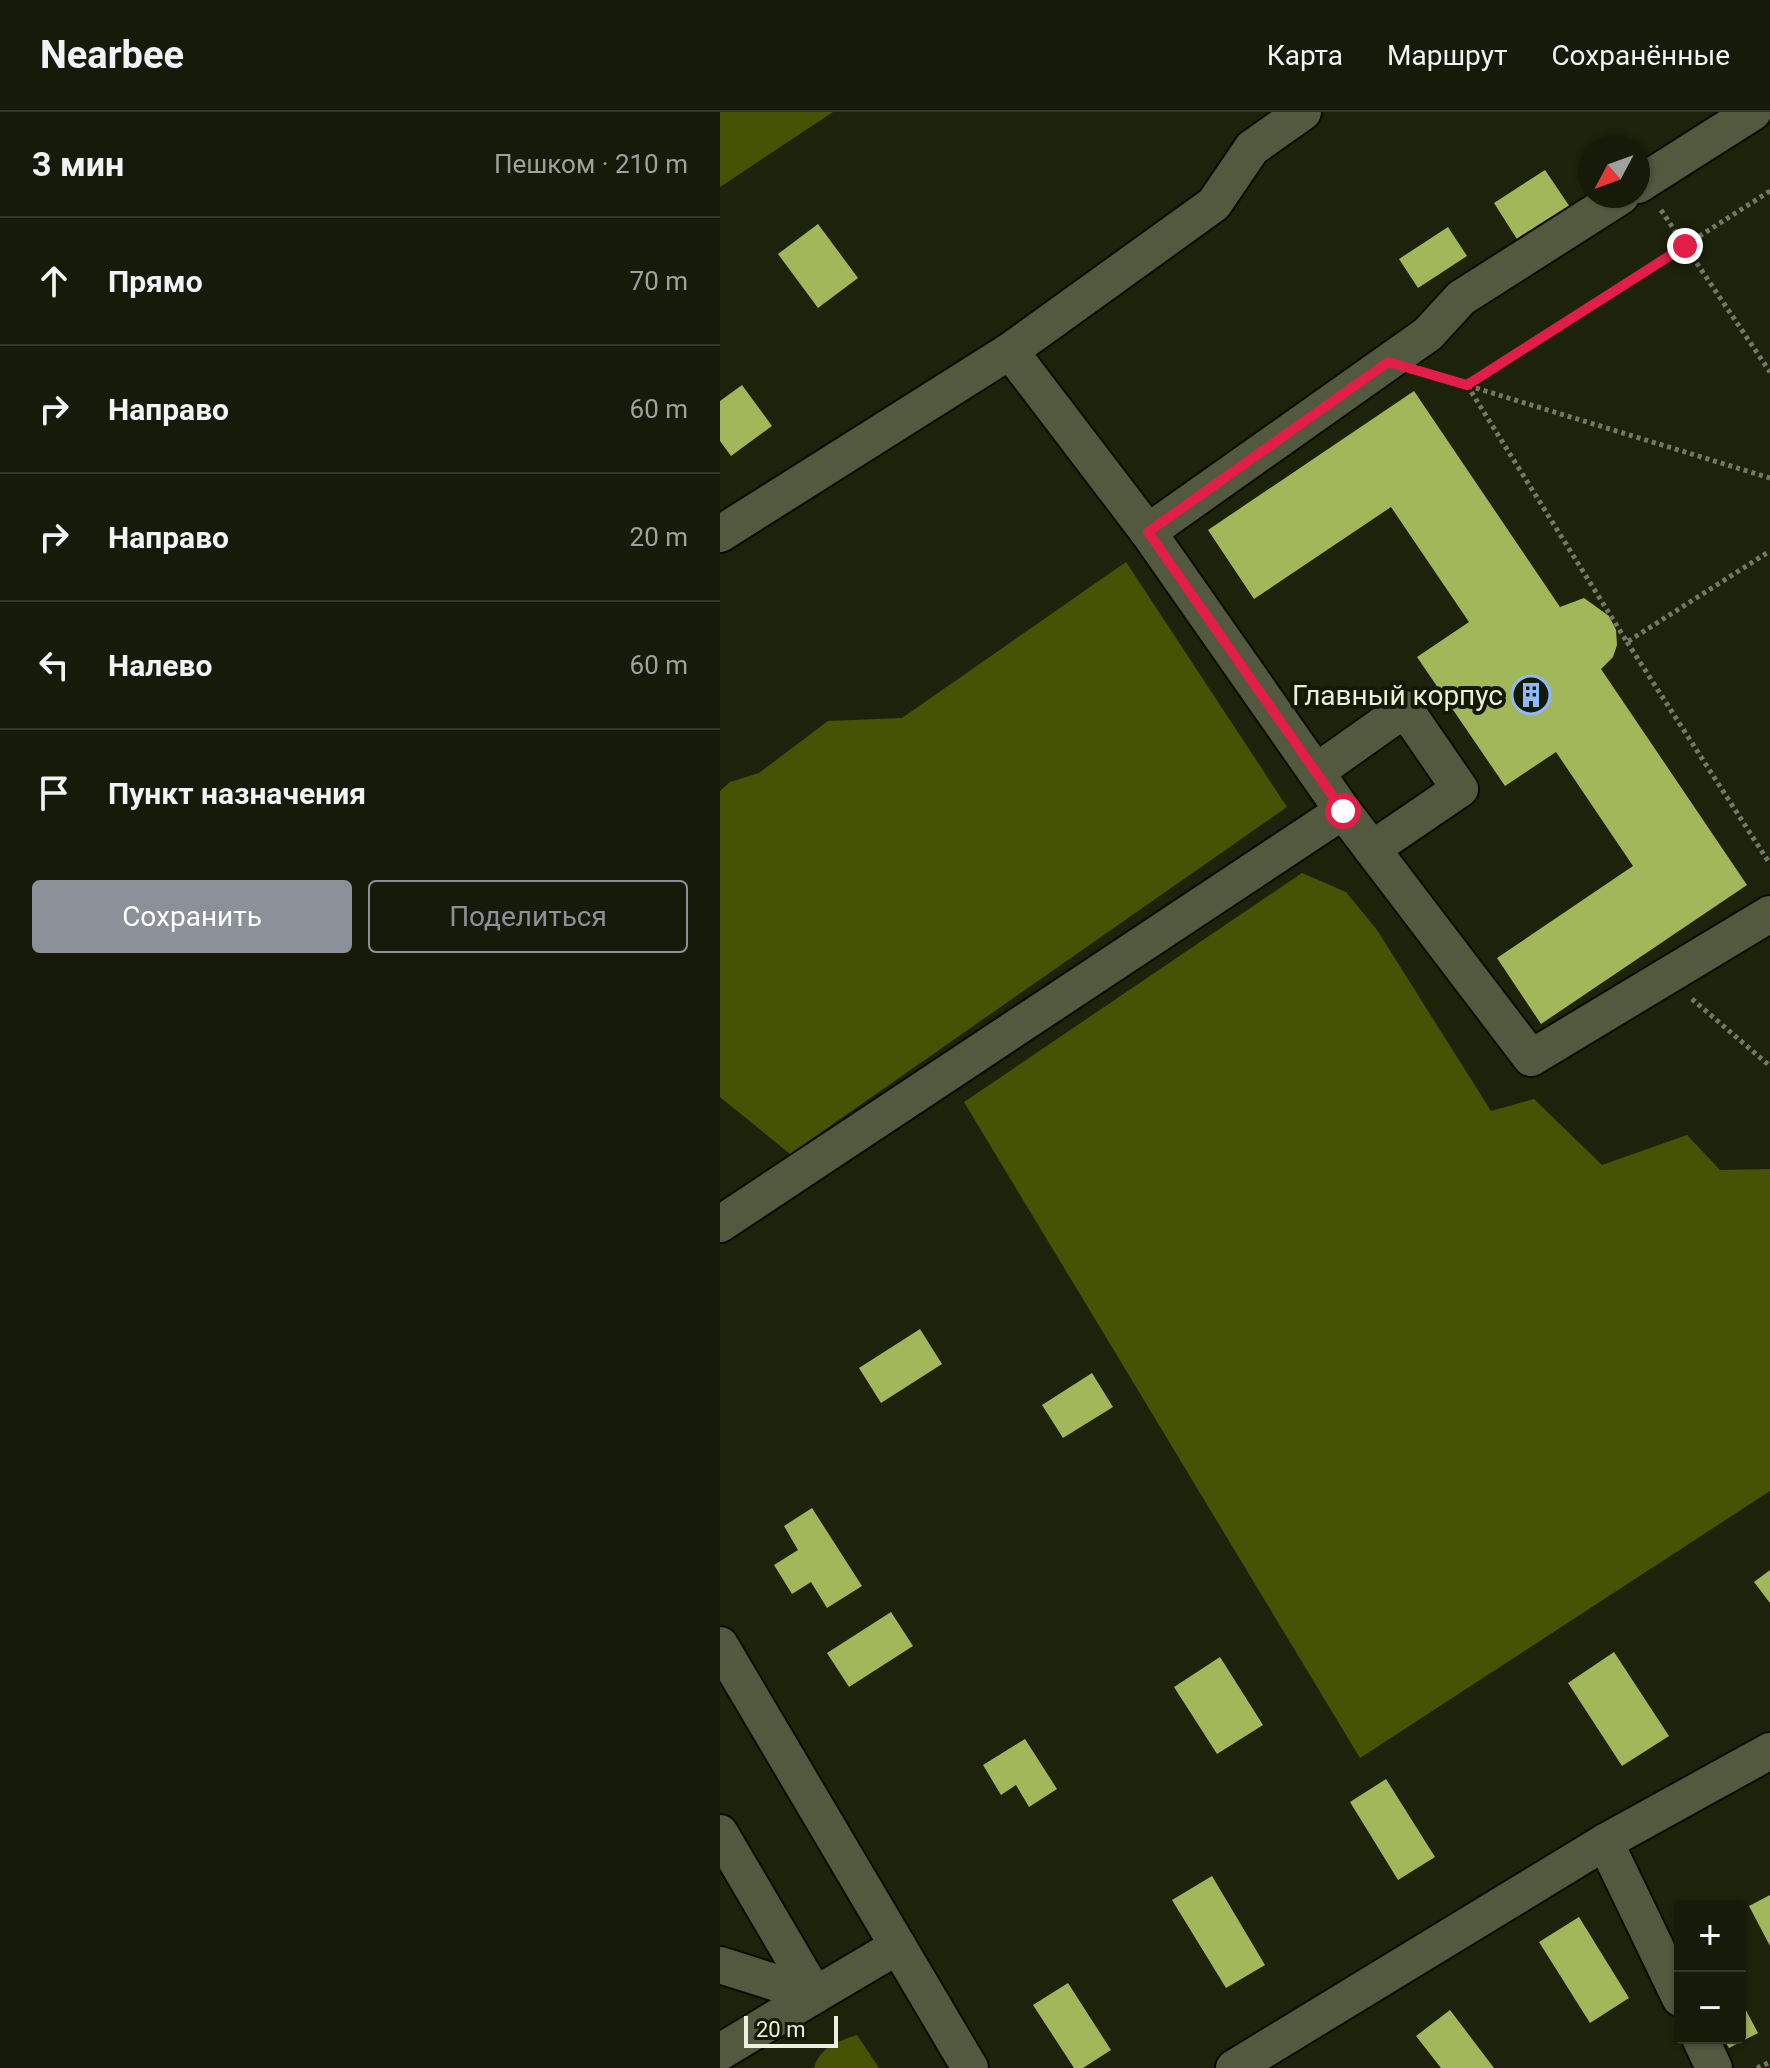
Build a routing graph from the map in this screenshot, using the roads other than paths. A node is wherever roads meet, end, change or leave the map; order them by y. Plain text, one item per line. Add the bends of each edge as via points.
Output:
1 (1303, 112) edge
2 (1753, 112) edge
3 (1650, 178) edge
4 (1603, 208) edge
5 (1010, 351) junction
6 (1148, 532) junction
7 (720, 534) edge
8 (1316, 772) junction
9 (1343, 811) junction
10 (1372, 849) junction
11 (1770, 914) edge
12 (720, 1224) edge
13 (720, 1645) edge
14 (1770, 1751) edge
15 (720, 1833) edge
16 (1605, 1842) junction
17 (898, 1946) junction
18 (720, 1965) edge
19 (1674, 1986) edge
20 (815, 1995) junction
21 (1703, 2044) edge
22 (720, 2052) edge
23 (970, 2068) edge
24 (1234, 2068) edge
25 (1714, 2068) edge

1 - 5 street via 1252,148 1214,204
2 - 3 street
4 - 6 street via 1461,298 1428,334
5 - 6 street
5 - 7 street
6 - 8 street
8 - 9 street
8 - 10 street via 1405,709 1460,789
9 - 10 street
9 - 12 street
10 - 11 street via 1531,1058
13 - 17 street
14 - 16 street
15 - 20 street
16 - 19 street
16 - 24 street
17 - 20 street
17 - 23 street
18 - 20 street
20 - 22 street
21 - 25 street

